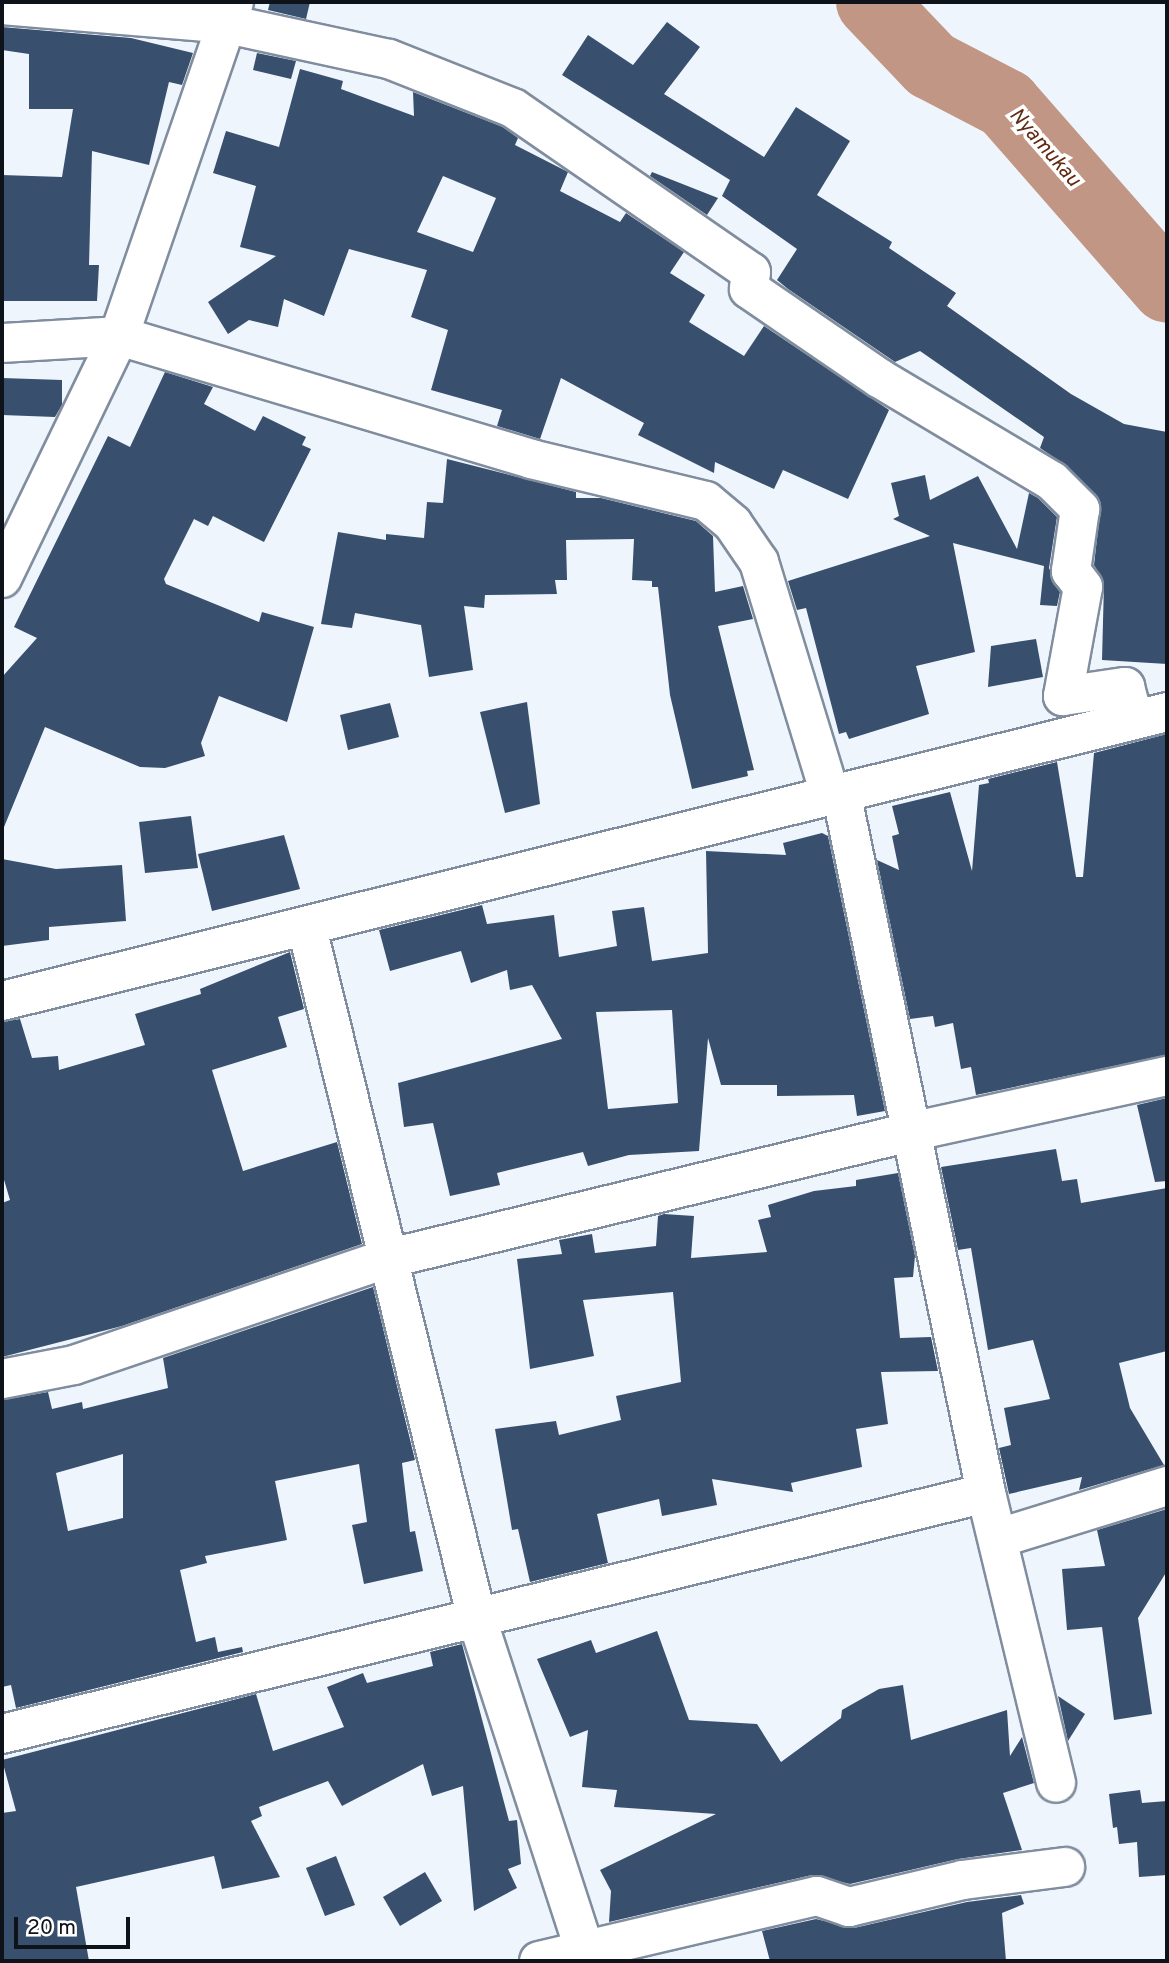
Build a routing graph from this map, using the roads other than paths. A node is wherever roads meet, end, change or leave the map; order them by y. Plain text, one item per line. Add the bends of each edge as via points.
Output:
1 (2, 5) edge
2 (231, 13) edge
3 (119, 336) junction
4 (2, 343) edge
5 (2, 578) edge
6 (1151, 716) edge
7 (836, 793) junction
8 (307, 928) junction
9 (2, 1001) edge
10 (1167, 1076) edge
11 (910, 1132) junction
12 (386, 1259) junction
13 (2, 1379) edge
14 (1167, 1486) edge
15 (986, 1493) junction
16 (999, 1538) junction
17 (477, 1619) junction
18 (2, 1734) edge
19 (1056, 1783) dead end
20 (1065, 1867) dead end
21 (587, 1957) edge
22 (539, 1961) edge

1 - 2 street
2 - 3 street
2 - 6 street via 389,59 513,108 751,272 749,289 879,378 1052,481 1080,509 1071,571 1083,587 1063,696 1125,687
3 - 4 street
3 - 5 street
3 - 7 street via 531,459 706,501 733,524 759,562
6 - 7 street
7 - 8 street
7 - 11 street
8 - 9 street
8 - 12 street
10 - 11 street
11 - 12 street
11 - 15 street
12 - 13 street via 74,1365
12 - 17 street
14 - 16 street
15 - 16 street
15 - 17 street
16 - 19 street
17 - 18 street
17 - 21 street
20 - 21 street via 963,1880 849,1907 817,1896
21 - 22 street

